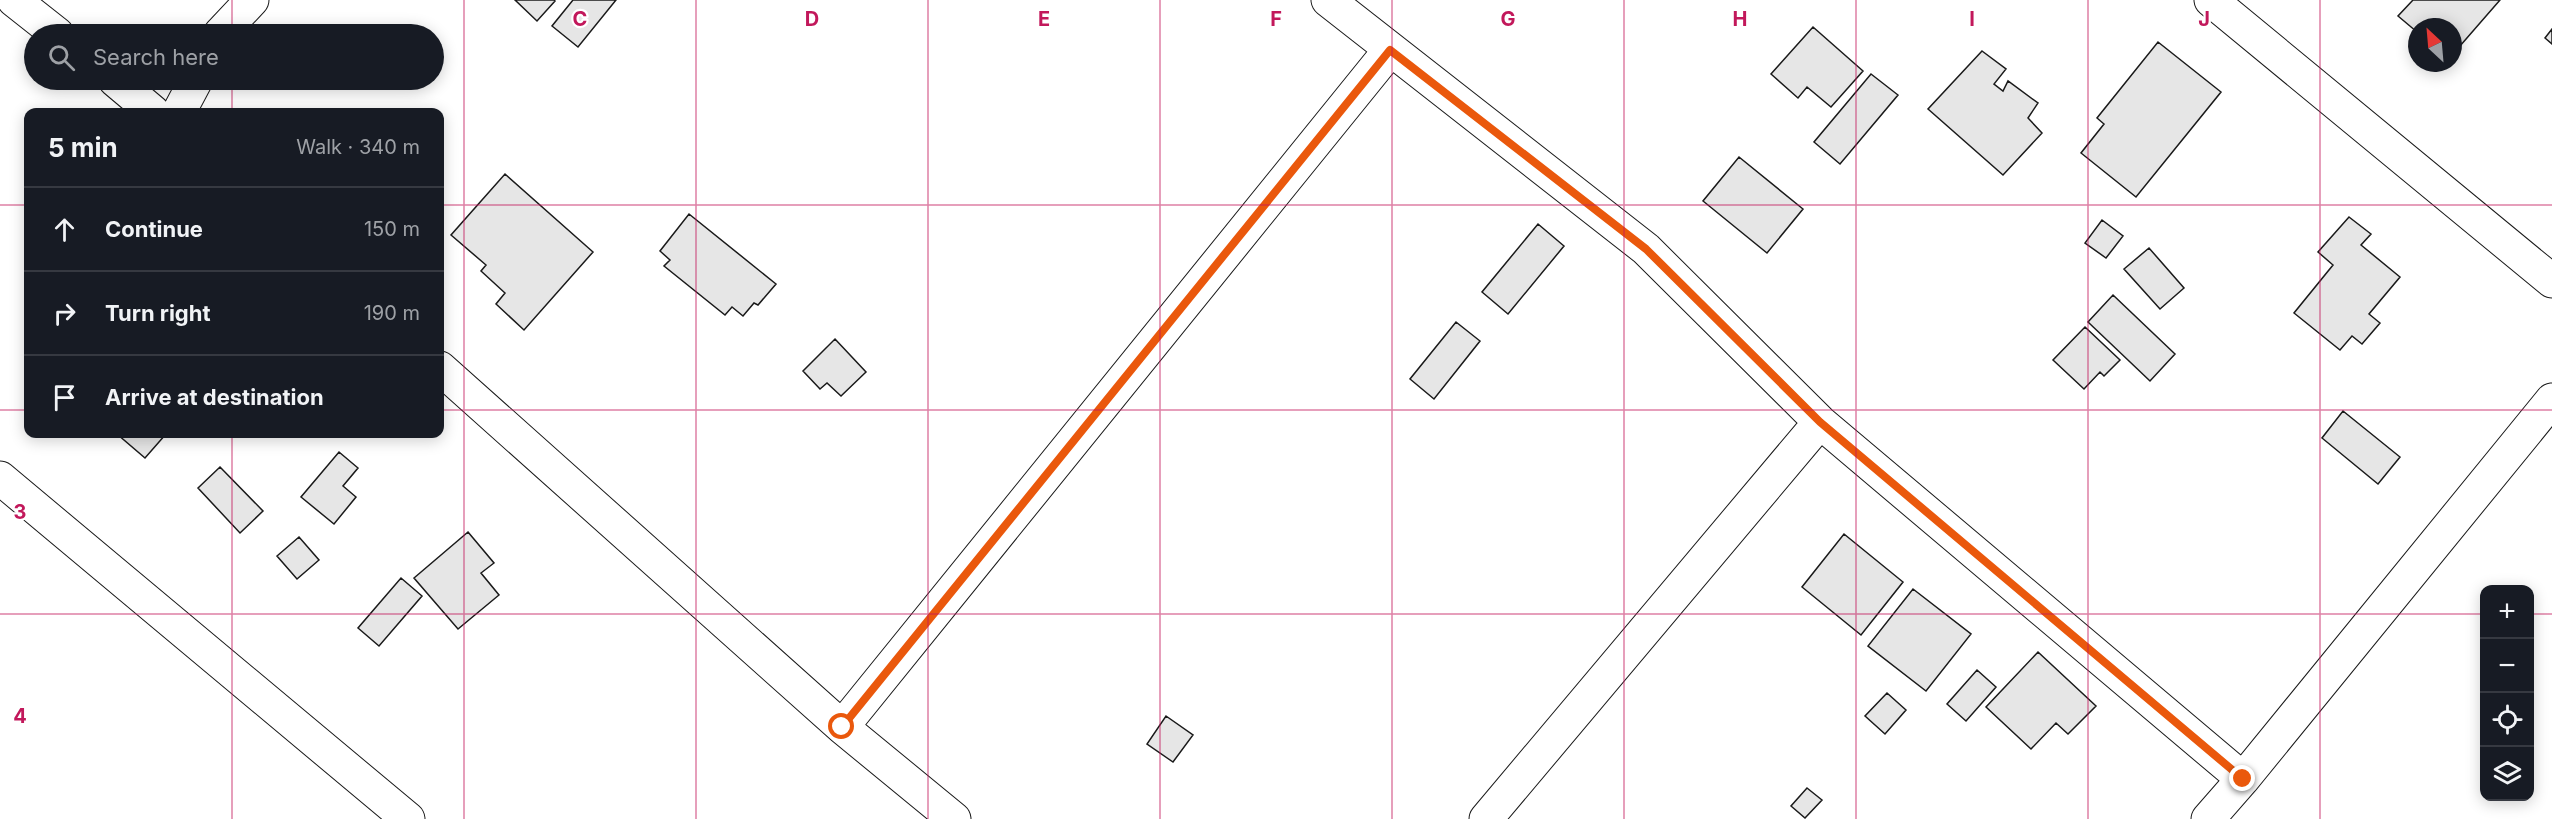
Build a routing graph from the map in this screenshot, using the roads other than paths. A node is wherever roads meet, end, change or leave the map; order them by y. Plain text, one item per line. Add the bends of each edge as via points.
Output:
1 (14, 0) edge
2 (252, 0) edge
3 (1328, 0) edge
4 (2211, 0) edge
5 (44, 24) edge
6 (229, 24) edge
7 (1390, 50) junction
8 (127, 90) edge
9 (191, 90) edge
10 (148, 108) edge
11 (181, 108) edge
12 (2552, 281) edge
13 (444, 372) edge
14 (2552, 400) edge
15 (1820, 422) junction
16 (0, 478) edge
17 (842, 727) junction
18 (2243, 779) junction
19 (408, 819) edge
20 (954, 819) edge
21 (1486, 819) edge
22 (2208, 819) edge

1 - 5 street
2 - 6 street
3 - 7 street
4 - 12 street
7 - 15 street via 1646,249
7 - 17 street
8 - 10 street
9 - 11 street
13 - 17 street
14 - 18 street
15 - 18 street
15 - 21 street
16 - 19 street
17 - 20 street
18 - 22 street

